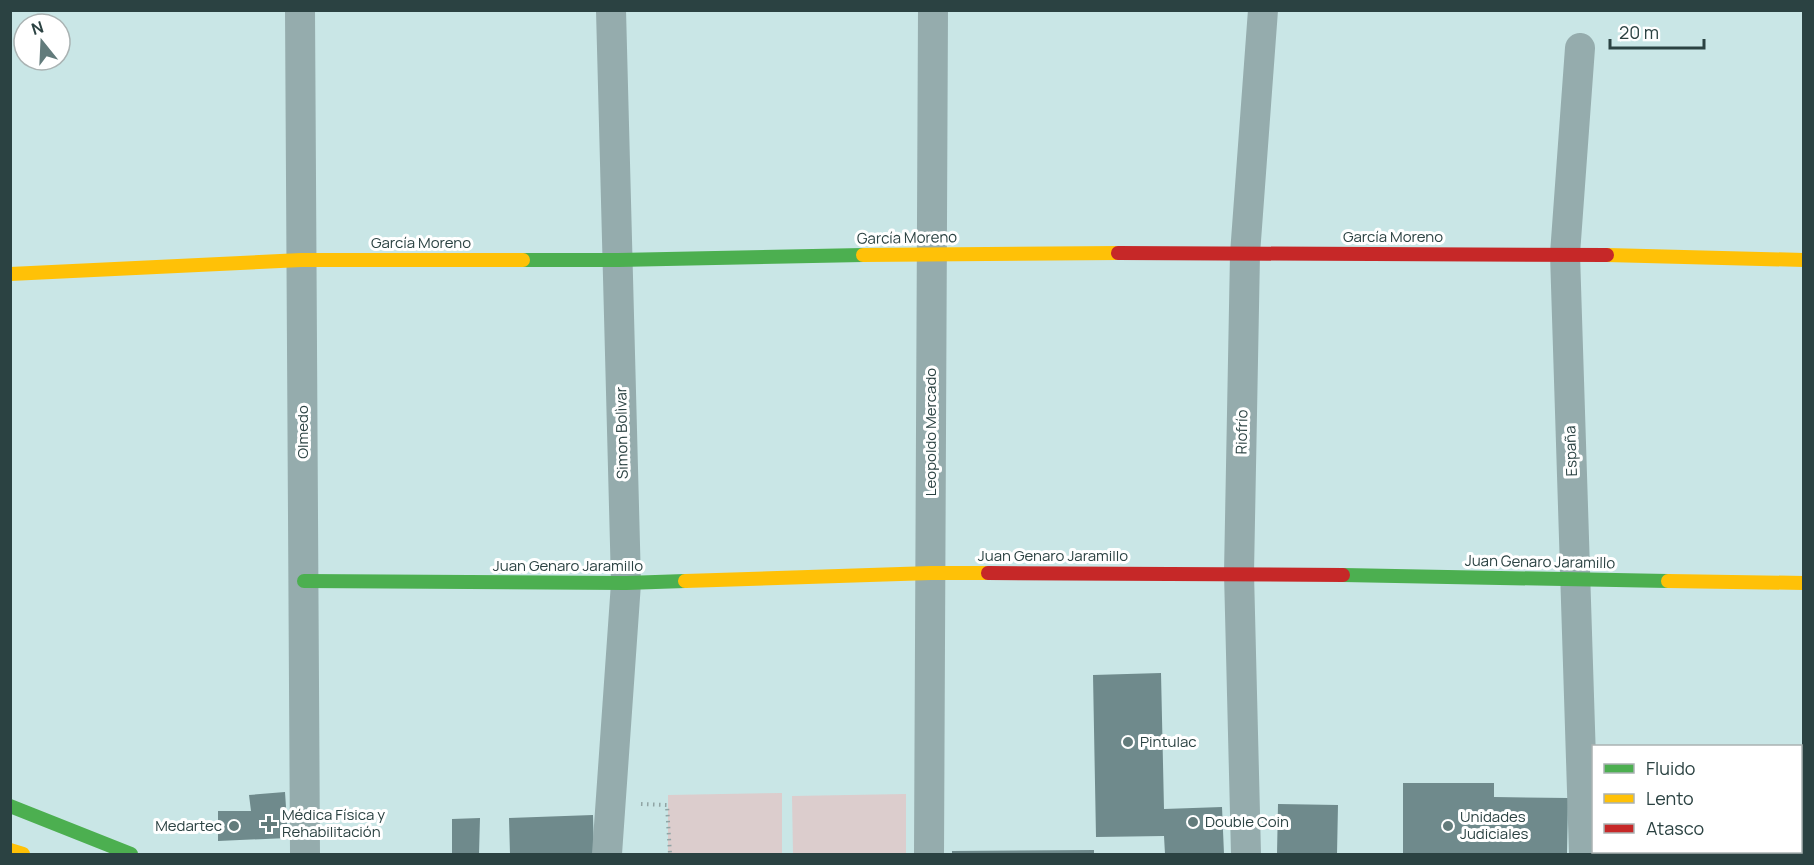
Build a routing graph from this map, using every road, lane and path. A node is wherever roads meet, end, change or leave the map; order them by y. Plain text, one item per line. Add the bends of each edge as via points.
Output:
1 (300, 10) edge
2 (610, 10) edge
3 (933, 10) edge
4 (1263, 10) edge
5 (1580, 48) dead end
6 (932, 253) junction
7 (1245, 254) junction
8 (1565, 254) junction
9 (302, 260) junction
10 (618, 260) junction
11 (1803, 260) edge
12 (10, 274) edge
13 (931, 573) junction
14 (1239, 573) junction
15 (1575, 579) junction
16 (303, 581) junction
17 (626, 583) junction
18 (1803, 583) edge
19 (667, 805) dead end
20 (10, 806) edge
21 (10, 850) edge
22 (22, 855) edge
23 (131, 855) edge
24 (305, 855) edge
25 (607, 855) edge
26 (670, 855) edge
27 (929, 855) edge
28 (1246, 855) edge
29 (1584, 855) edge

1 - 9 street, Olmedo
2 - 10 street, Simon Bolìvar
3 - 6 street, Leopoldo Mercado
4 - 7 street, Riofrío
5 - 8 street, España
6 - 7 street, García Moreno
6 - 10 street, García Moreno
6 - 13 street, Leopoldo Mercado
7 - 8 street, García Moreno
7 - 14 street, Riofrío
8 - 11 street, García Moreno
8 - 15 street, España
9 - 10 street, García Moreno
9 - 12 street, García Moreno
9 - 16 street, Olmedo
10 - 17 street, Simon Bolìvar
13 - 14 street, Juan Genaro Jaramillo
13 - 17 street, Juan Genaro Jaramillo
13 - 27 street, Leopoldo Mercado
14 - 15 street, Juan Genaro Jaramillo
14 - 28 street, Riofrío
15 - 18 street, Juan Genaro Jaramillo
15 - 29 street, España
16 - 17 street, Juan Genaro Jaramillo
16 - 24 street, Olmedo
17 - 25 street, Simon Bolìvar
19 - 26 path
20 - 23 street
21 - 22 street

